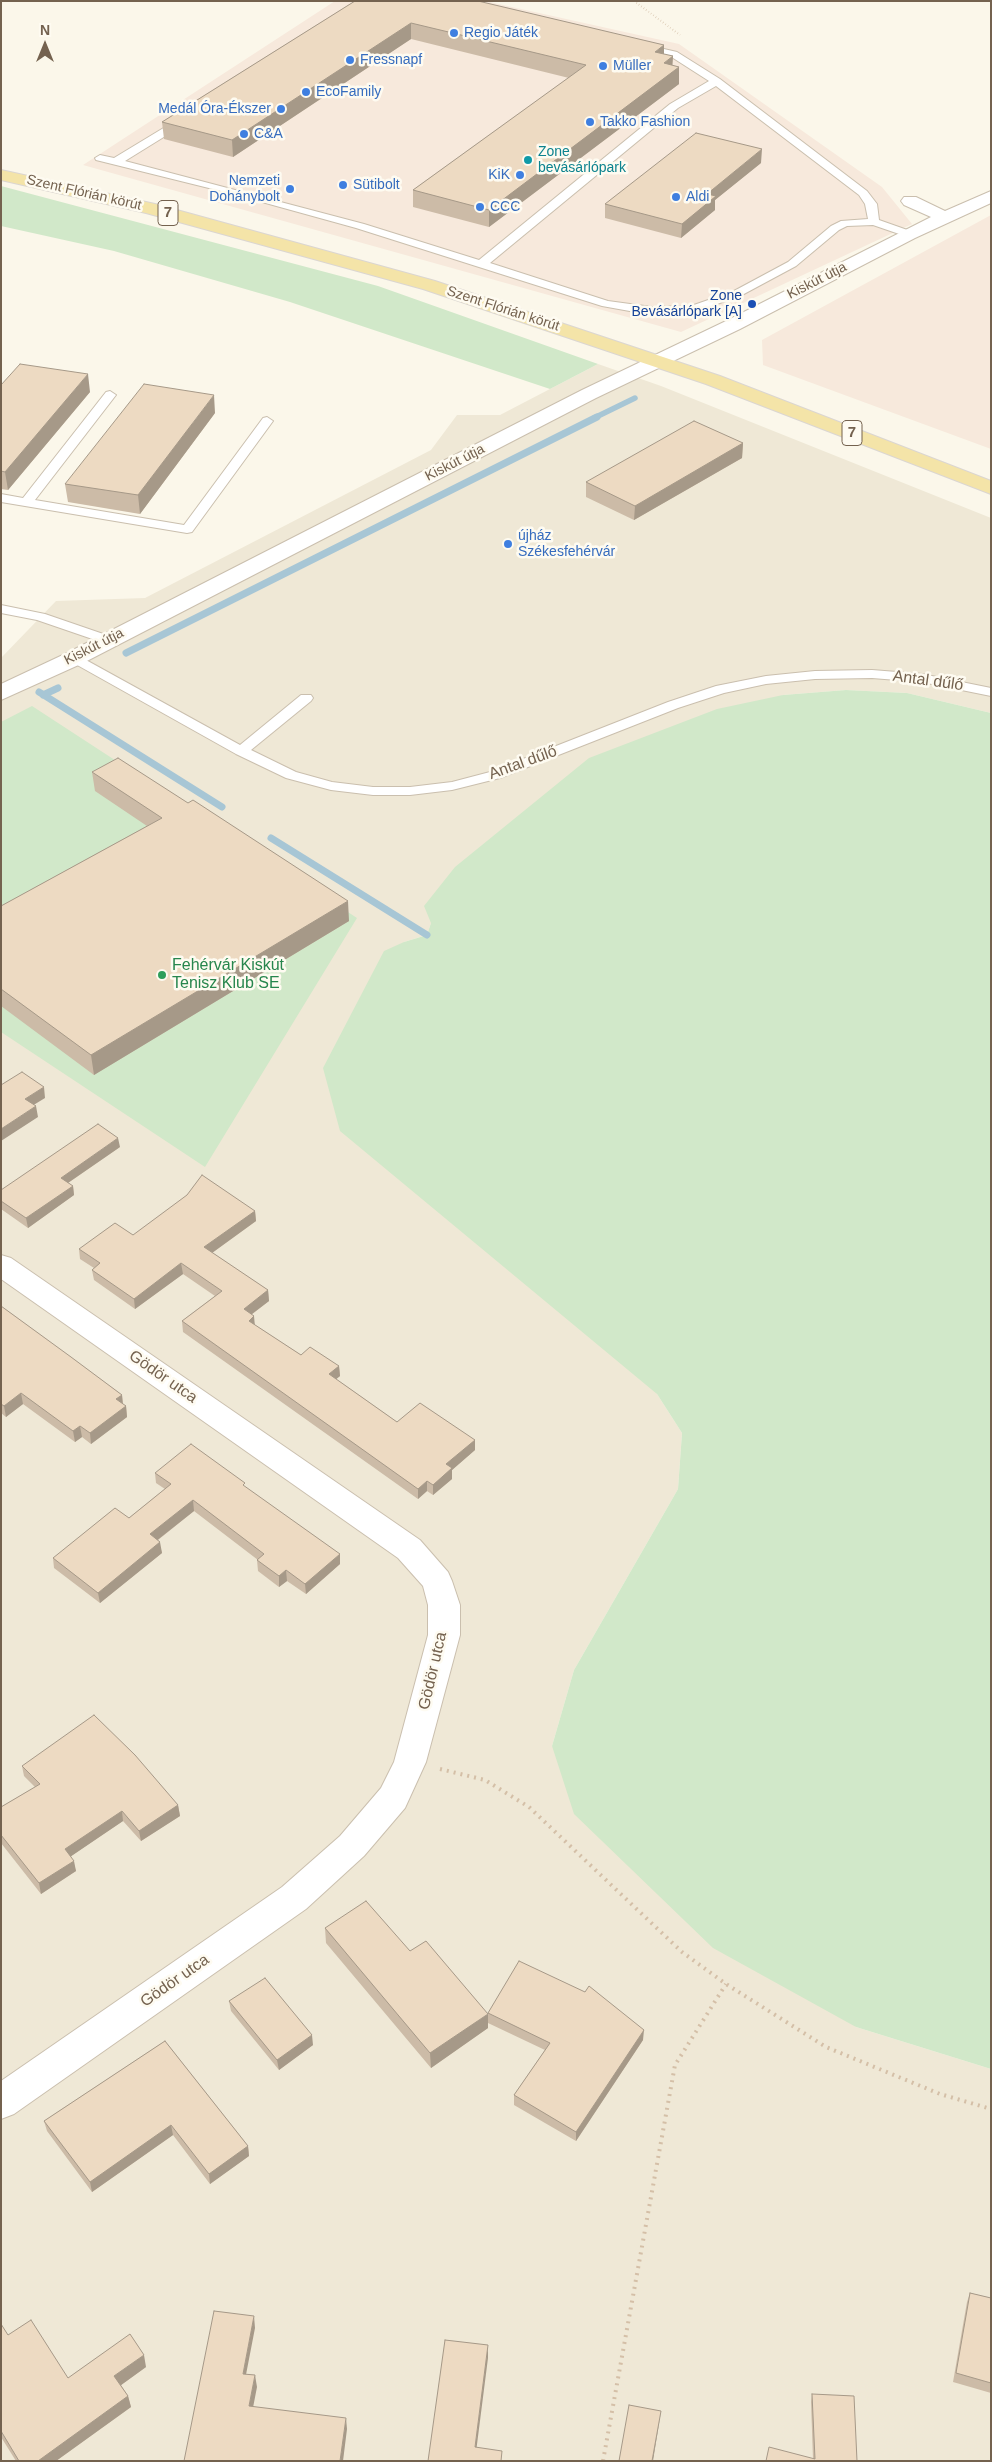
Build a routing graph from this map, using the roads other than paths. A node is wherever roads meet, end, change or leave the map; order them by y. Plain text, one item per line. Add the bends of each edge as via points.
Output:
1 (635, 45) edge
2 (716, 81) junction
3 (190, 116) edge
4 (100, 158) dead end
5 (116, 162) junction
6 (1, 175) edge
7 (991, 196) edge
8 (910, 201) dead end
9 (947, 218) junction
10 (874, 222) junction
11 (909, 234) junction
12 (483, 263) junction
13 (657, 361) junction
14 (110, 395) dead end
15 (267, 421) dead end
16 (991, 488) edge
17 (1, 498) edge
18 (26, 502) junction
19 (1, 609) edge
20 (107, 640) junction
21 (76, 658) junction
22 (991, 692) edge
23 (1, 693) edge
24 (306, 698) dead end
25 (241, 751) junction
26 (1, 1265) edge
27 (1, 2102) edge

1 - 2 lane via 672,54
2 - 10 lane via 863,193 871,204
2 - 12 lane via 674,106
3 - 5 lane
4 - 5 lane
5 - 12 lane via 237,192
6 - 13 main road, Szent Flórián körút / 7 via 149,208 382,271
7 - 9 street, Kiskút útja
8 - 9 street
9 - 11 street, Kiskút útja
10 - 11 lane
10 - 12 lane via 845,223 792,264 770,276 714,303 673,311 606,304
11 - 13 street, Kiskút útja
13 - 16 main road, Szent Flórián körút / 7
13 - 20 street, Kiskút útja
14 - 18 lane
15 - 18 lane via 187,529
17 - 18 lane
19 - 20 lane via 40,617
20 - 21 street, Kiskút útja
21 - 23 street, Kiskút útja
21 - 25 lane, Antal dűlő
22 - 25 lane, Antal dűlő via 922,678 872,674 766,680 722,689 673,705 494,775 452,786 410,791 331,786 291,775
24 - 25 lane
26 - 27 street, Gödör utca via 409,1549 437,1581 444,1605 444,1635 410,1762 393,1798 352,1846 294,1898

